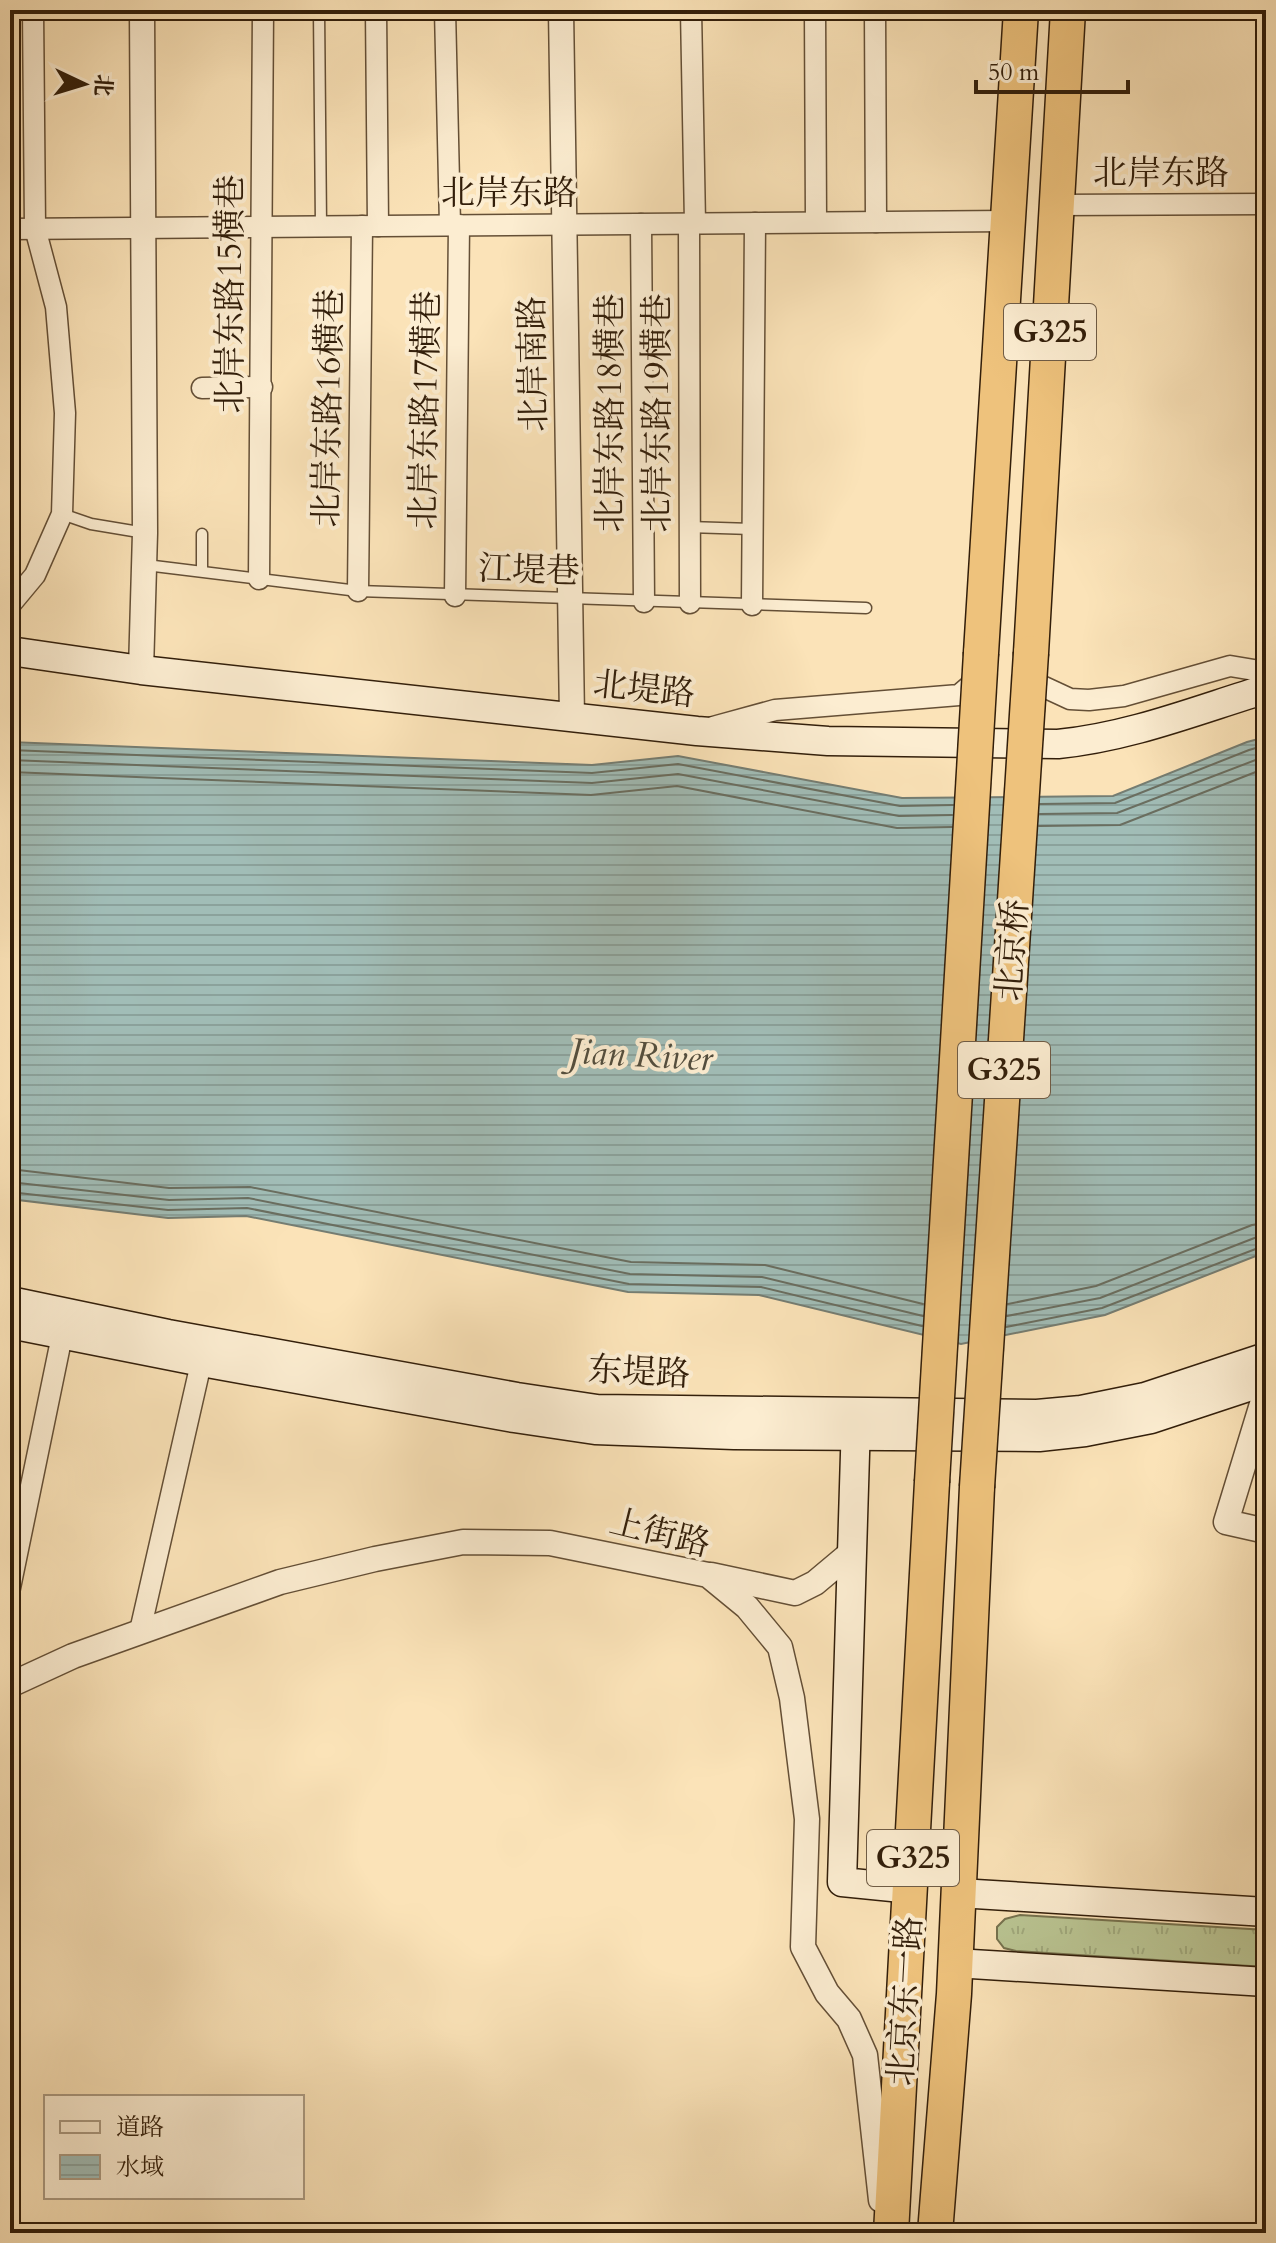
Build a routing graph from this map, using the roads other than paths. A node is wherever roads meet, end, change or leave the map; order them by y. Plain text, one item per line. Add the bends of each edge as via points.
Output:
1 (33, 10) edge
2 (142, 10) edge
3 (263, 10) edge
4 (319, 10) edge
5 (376, 10) edge
6 (445, 10) edge
7 (561, 10) edge
8 (691, 10) edge
9 (815, 10) edge
10 (875, 10) edge
11 (1021, 10) edge
12 (1068, 10) edge
13 (1266, 204) edge
14 (1057, 205) junction
15 (1008, 221) junction
16 (816, 222) junction
17 (876, 222) junction
18 (692, 223) junction
19 (755, 223) junction
20 (565, 224) junction
21 (641, 224) junction
22 (454, 225) junction
23 (321, 226) junction
24 (370, 226) junction
25 (262, 227) junction
26 (35, 228) junction
27 (143, 228) junction
28 (10, 229) edge
29 (262, 387) junction
30 (202, 388) dead end
31 (62, 514) junction
32 (688, 527) junction
33 (752, 529) junction
34 (145, 533) junction
35 (202, 534) dead end
36 (144, 565) junction
37 (202, 571) junction
38 (259, 579) junction
39 (358, 591) junction
40 (455, 596) junction
41 (571, 600) junction
42 (644, 602) junction
43 (690, 603) junction
44 (10, 605) edge
45 (752, 605) junction
46 (866, 608) dead end
47 (10, 651) edge
48 (980, 665) junction
49 (1030, 666) junction
50 (141, 670) junction
51 (1266, 672) edge
52 (1266, 689) edge
53 (572, 718) junction
54 (697, 731) junction
55 (10, 1301) edge
56 (10, 1324) edge
57 (64, 1324) junction
58 (204, 1352) junction
59 (1266, 1357) edge
60 (1266, 1381) edge
61 (1266, 1391) edge
62 (856, 1425) junction
63 (932, 1482) joint
64 (977, 1487) joint
65 (1266, 1531) edge
66 (852, 1552) junction
67 (708, 1575) junction
68 (10, 1588) edge
69 (140, 1631) junction
70 (10, 1685) edge
71 (912, 1889) junction
72 (959, 1893) junction
73 (1266, 1912) edge
74 (955, 1963) junction
75 (1266, 1982) edge
76 (884, 2233) edge
77 (891, 2233) edge
78 (935, 2233) edge

1 - 26 street
2 - 27 street
3 - 25 street, 北岸东路15横巷
4 - 23 lane
5 - 24 street, 北岸东路16横巷
6 - 22 street, 北岸东路17横巷
7 - 20 street, 北岸南路
8 - 18 street, 北岸东路19横巷
9 - 16 street
10 - 17 street
11 - 15 highway, G325
12 - 14 highway, G325
13 - 14 street, 北岸东路
14 - 49 highway, G325
15 - 17 street, 北岸东路
15 - 48 highway, G325
16 - 17 street, 北岸东路
16 - 19 street, 北岸东路
18 - 19 street, 北岸东路
18 - 21 street, 北岸东路
18 - 32 street, 北岸东路19横巷
19 - 33 street
20 - 21 street, 北岸东路
20 - 22 street, 北岸东路
20 - 41 street, 北岸南路
21 - 42 street, 北岸东路18横巷
22 - 24 street, 北岸东路
22 - 40 street, 北岸东路17横巷
23 - 24 street, 北岸东路
23 - 25 street, 北岸东路
24 - 39 street, 北岸东路16横巷
25 - 27 street, 北岸东路
25 - 29 street, 北岸东路15横巷
26 - 27 street, 北岸东路
26 - 28 street, 北岸东路
26 - 31 street via 56,307 65,413
27 - 34 street
29 - 30 street
29 - 38 street, 北岸东路15横巷
31 - 34 lane
31 - 44 street via 35,575
32 - 33 lane
32 - 43 street, 北岸东路19横巷
33 - 45 street
34 - 36 street
35 - 37 lane
36 - 37 lane, 江堤巷
36 - 50 street
37 - 38 lane, 江堤巷
38 - 39 lane, 江堤巷
39 - 40 lane, 江堤巷
40 - 41 lane, 江堤巷
41 - 42 lane, 江堤巷
41 - 53 street, 北岸南路
42 - 43 lane, 江堤巷
43 - 45 lane, 江堤巷
45 - 46 lane, 江堤巷
47 - 50 main road, 北堤路
48 - 54 street via 959,695 775,710
48 - 63 highway, 北京桥 / G325, bridge
49 - 51 street via 1070,699 1089,700 1124,696 1230,666
49 - 64 highway, 北京桥 / G325, bridge
50 - 53 main road, 北堤路
52 - 54 main road, 北堤路 via 1127,733 1058,744 828,741
53 - 54 main road, 北堤路
55 - 57 main road, 东堤路
56 - 57 main road, 东堤路
57 - 58 main road, 东堤路
57 - 68 street
58 - 62 main road, 东堤路 via 514,1418 595,1430
58 - 69 street
59 - 62 main road, 东堤路 via 1145,1397 1081,1410
60 - 62 main road, 东堤路 via 1151,1419 1085,1432 1006,1439
61 - 65 street via 1226,1522
62 - 66 main road
63 - 71 highway, 北京东一路 / G325
64 - 72 highway, 北京东一路 / G325
66 - 67 street via 795,1593
66 - 71 main road via 842,1882
67 - 69 street, 上街路 via 550,1543 463,1542 280,1582
67 - 76 street, 上街路 via 747,1607 780,1647 807,1819 803,1947 827,1993 849,2019 865,2055
69 - 70 street, 上街路
71 - 77 highway, 北京东一路 / G325
72 - 73 main road
72 - 74 highway, 北京东一路 / G325
74 - 75 main road
74 - 78 highway, 北京东一路 / G325

